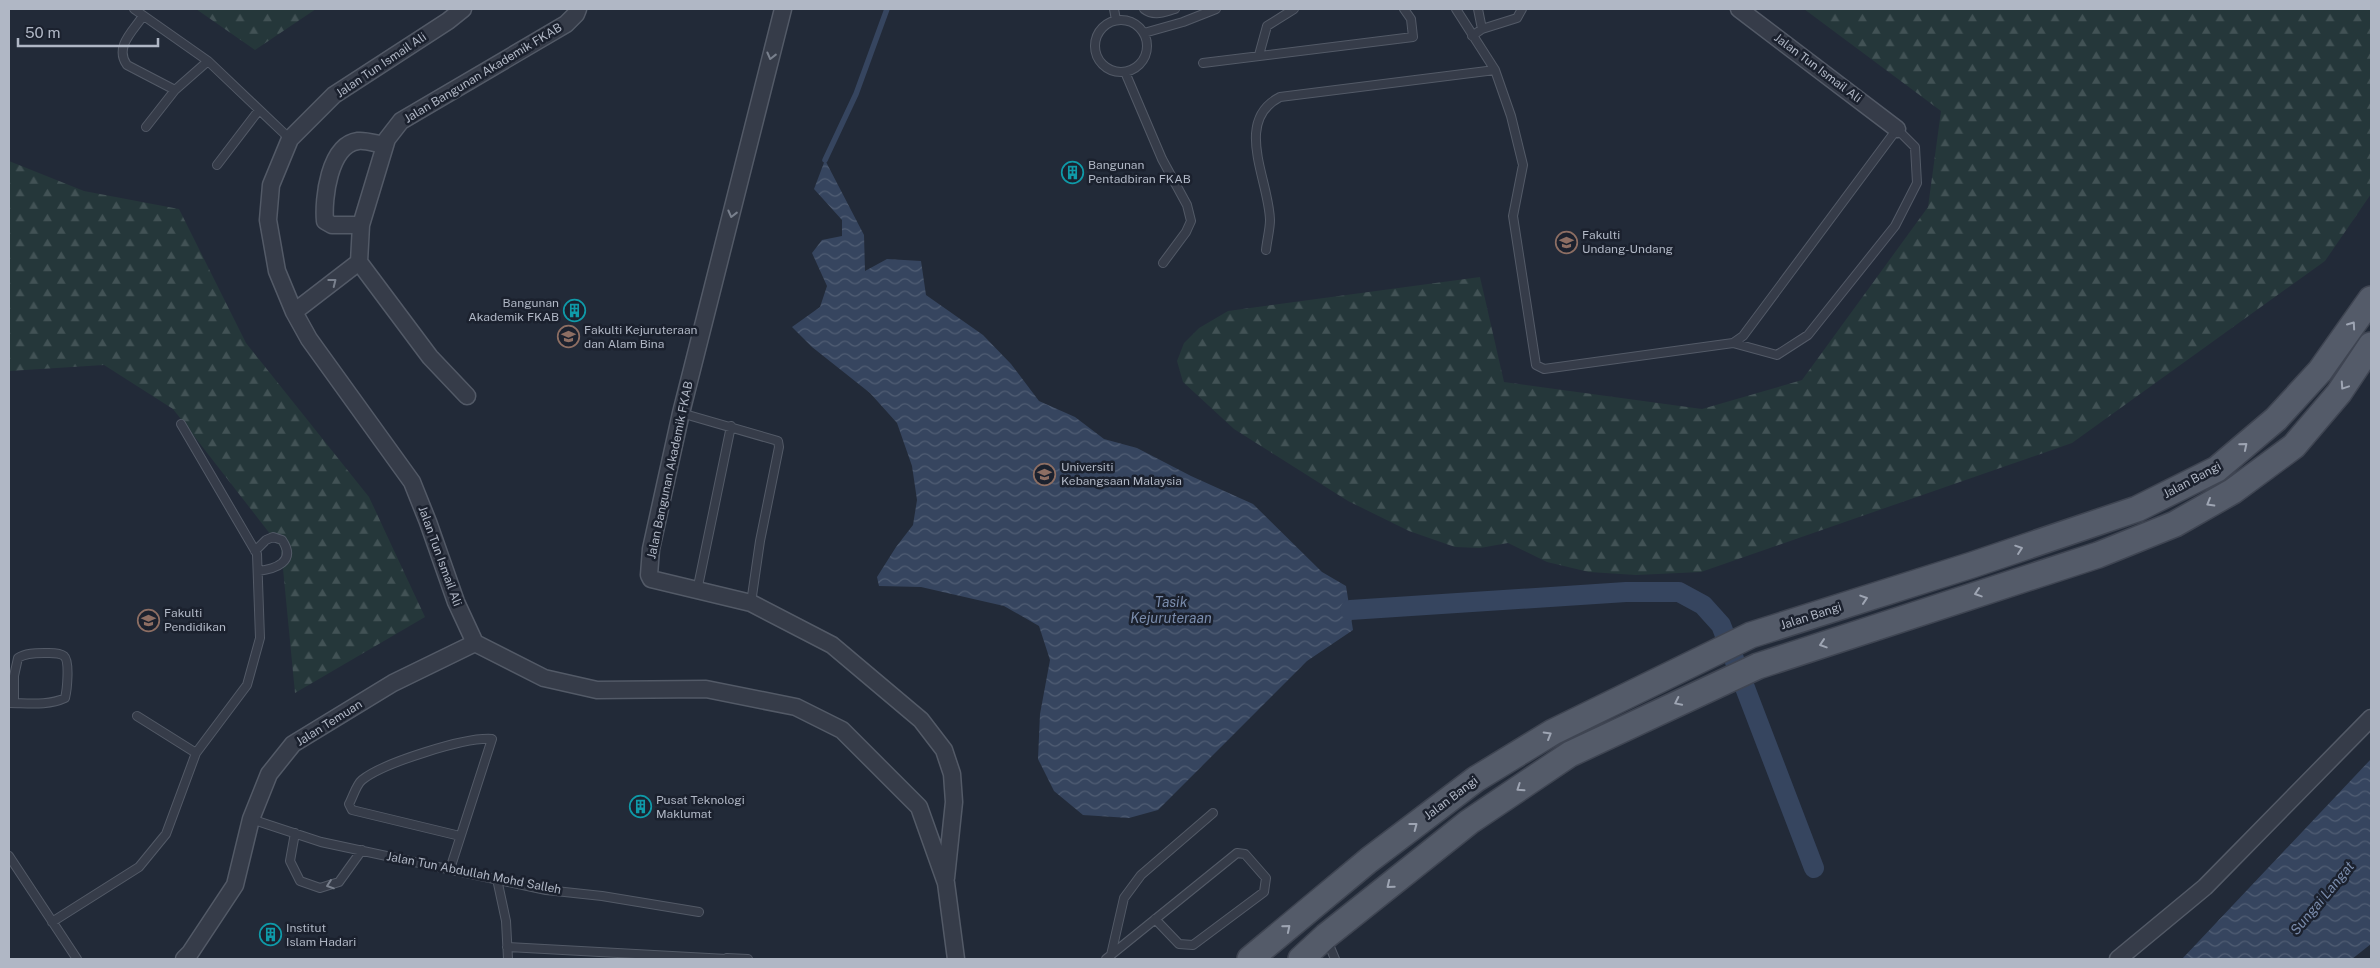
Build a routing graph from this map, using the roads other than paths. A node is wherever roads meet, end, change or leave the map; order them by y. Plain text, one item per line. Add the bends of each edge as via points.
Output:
1 (134, 9) edge
2 (463, 9) edge
3 (578, 9) edge
4 (783, 9) edge
5 (1114, 9) edge
6 (1144, 9) edge
7 (1177, 9) edge
8 (1216, 9) edge
9 (1294, 9) edge
10 (1404, 9) edge
11 (1457, 9) edge
12 (1478, 9) edge
13 (1522, 9) edge
14 (1739, 9) edge
15 (143, 16) junction
16 (1116, 20) junction
17 (1183, 22) junction
18 (1482, 29) junction
19 (1144, 33) junction
20 (1472, 36) junction
21 (1259, 55) junction
22 (208, 61) junction
23 (1203, 63) dead end
24 (1495, 70) junction
25 (1124, 72) junction
26 (175, 90) junction
27 (259, 110) junction
28 (146, 128) dead end
29 (1897, 129) junction
30 (290, 139) junction
31 (385, 145) junction
32 (218, 165) dead end
33 (361, 225) junction
34 (1266, 250) dead end
35 (359, 262) junction
36 (1163, 263) dead end
37 (2371, 299) edge
38 (294, 312) junction
39 (1733, 343) junction
40 (2371, 345) edge
41 (467, 396) dead end
42 (681, 413) junction
43 (181, 424) dead end
44 (731, 426) junction
45 (255, 551) junction
46 (258, 572) junction
47 (697, 591) junction
48 (751, 603) junction
49 (475, 644) junction
50 (11, 703) edge
51 (137, 716) dead end
52 (2371, 718) edge
53 (196, 754) junction
54 (1213, 813) dead end
55 (251, 819) junction
56 (295, 833) junction
57 (460, 836) junction
58 (362, 850) junction
59 (9, 856) edge
60 (450, 869) junction
61 (497, 879) junction
62 (946, 883) junction
63 (699, 912) dead end
64 (1155, 919) junction
65 (52, 922) junction
66 (507, 947) junction
67 (1330, 948) edge
68 (565, 950) junction
69 (1109, 957) edge
70 (77, 959) edge
71 (184, 959) edge
72 (508, 959) edge
73 (565, 959) edge
74 (728, 959) edge
75 (748, 959) edge
76 (956, 959) edge
77 (1250, 959) edge
78 (1301, 959) edge
79 (2118, 959) edge

1 - 15 lane
2 - 30 street, Jalan Tun Ismail Ali via 334,95
3 - 31 street, Jalan Bangunan Akademik FKAB via 566,24 401,121
4 -> 42 street, Jalan Bangunan Akademik FKAB
5 - 16 lane
6 - 7 lane via 1149,13
7 - 17 lane
8 - 17 lane
9 - 21 lane via 1267,26
10 - 21 lane via 1411,19 1413,36
11 - 20 lane
12 - 18 lane
13 - 18 lane via 1517,18
14 - 29 street, Jalan Tun Ismail Ali
15 - 22 lane
15 - 26 lane via 123,44 122,58 127,64
16 - 19 lane via 1132,22
16 - 25 lane via 1104,26 1096,37 1095,50 1100,62 1111,70
17 - 19 lane
18 - 20 lane
19 - 25 lane via 1148,45 1145,57 1137,67
20 - 24 lane
21 - 23 lane
22 - 26 lane
22 - 27 lane
24 - 34 lane via 1280,98 1268,104 1256,128 1270,220
24 - 39 lane via 1523,166 1513,216 1536,365 1544,369
25 - 36 lane via 1162,160 1187,206 1191,221
26 - 28 lane
27 - 30 lane
27 - 32 lane
29 - 39 lane via 1749,328
29 - 39 lane via 1915,147 1917,183 1895,226 1808,335 1777,355
30 - 38 street, Jalan Tun Ismail Ali via 271,186 268,220 277,271
31 - 33 street, Jalan Bangunan Akademik FKAB
31 - 33 street via 358,141 345,147 334,160 324,205 325,221 332,225
33 - 35 street, Jalan Bangunan Akademik FKAB
38 -> 35 street
35 - 41 street via 430,357
77 -> 37 main road, Jalan Bangi via 1369,860 1476,779 1553,732 1751,635 2137,509 2218,468 2276,419 2320,371
38 - 49 street, Jalan Tun Ismail Ali via 318,351 412,482
40 -> 67 main road via 2339,394 2294,446 2233,491 2175,524 2098,555 1758,666 1570,754 1469,822
42 - 44 lane
42 - 47 street, Jalan Bangunan Akademik FKAB via 648,569 651,579
43 - 45 lane
44 - 47 lane
44 - 48 lane via 773,438 779,447
45 - 46 lane
45 - 46 lane via 273,537 282,540 286,550 284,562 278,567
46 - 53 lane via 260,638 247,685
47 - 48 street, Jalan Bangunan Akademik FKAB
48 - 62 street, Jalan Bangunan Akademik FKAB via 832,645 921,720 944,750 952,774 954,802
49 - 55 street, Jalan Temuan via 393,683 293,744 269,774
49 - 62 street via 544,678 597,690 706,689 796,707 842,730 919,807
50 - 50 lane via 18,658 38,653 64,656 68,688 65,698 46,703
51 - 53 lane
52 - 79 street via 2205,887
53 - 65 lane via 166,834 139,868
54 - 69 lane via 1141,875 1124,898
55 - 56 lane, Jalan Tun Abdullah Mohd Salleh
55 - 71 street, Jalan Temuan via 235,885
56 - 58 lane, Jalan Tun Abdullah Mohd Salleh
58 -> 56 lane via 339,882 320,888 300,882 290,861
57 - 57 lane via 492,739 450,745 408,758 360,782 349,804 352,810
57 - 60 lane
58 - 60 lane, Jalan Tun Abdullah Mohd Salleh
59 - 65 lane
60 - 61 lane, Jalan Tun Abdullah Mohd Salleh
61 - 63 lane, Jalan Tun Abdullah Mohd Salleh via 546,890
61 - 66 lane via 506,921
62 - 76 street
64 - 64 lane via 1236,853 1245,854 1266,878 1264,892 1193,945 1179,944
64 - 69 lane
65 - 70 lane
66 - 68 lane
66 - 72 lane
67 - 78 main road
68 - 73 lane
68 - 74 lane
74 - 75 lane

